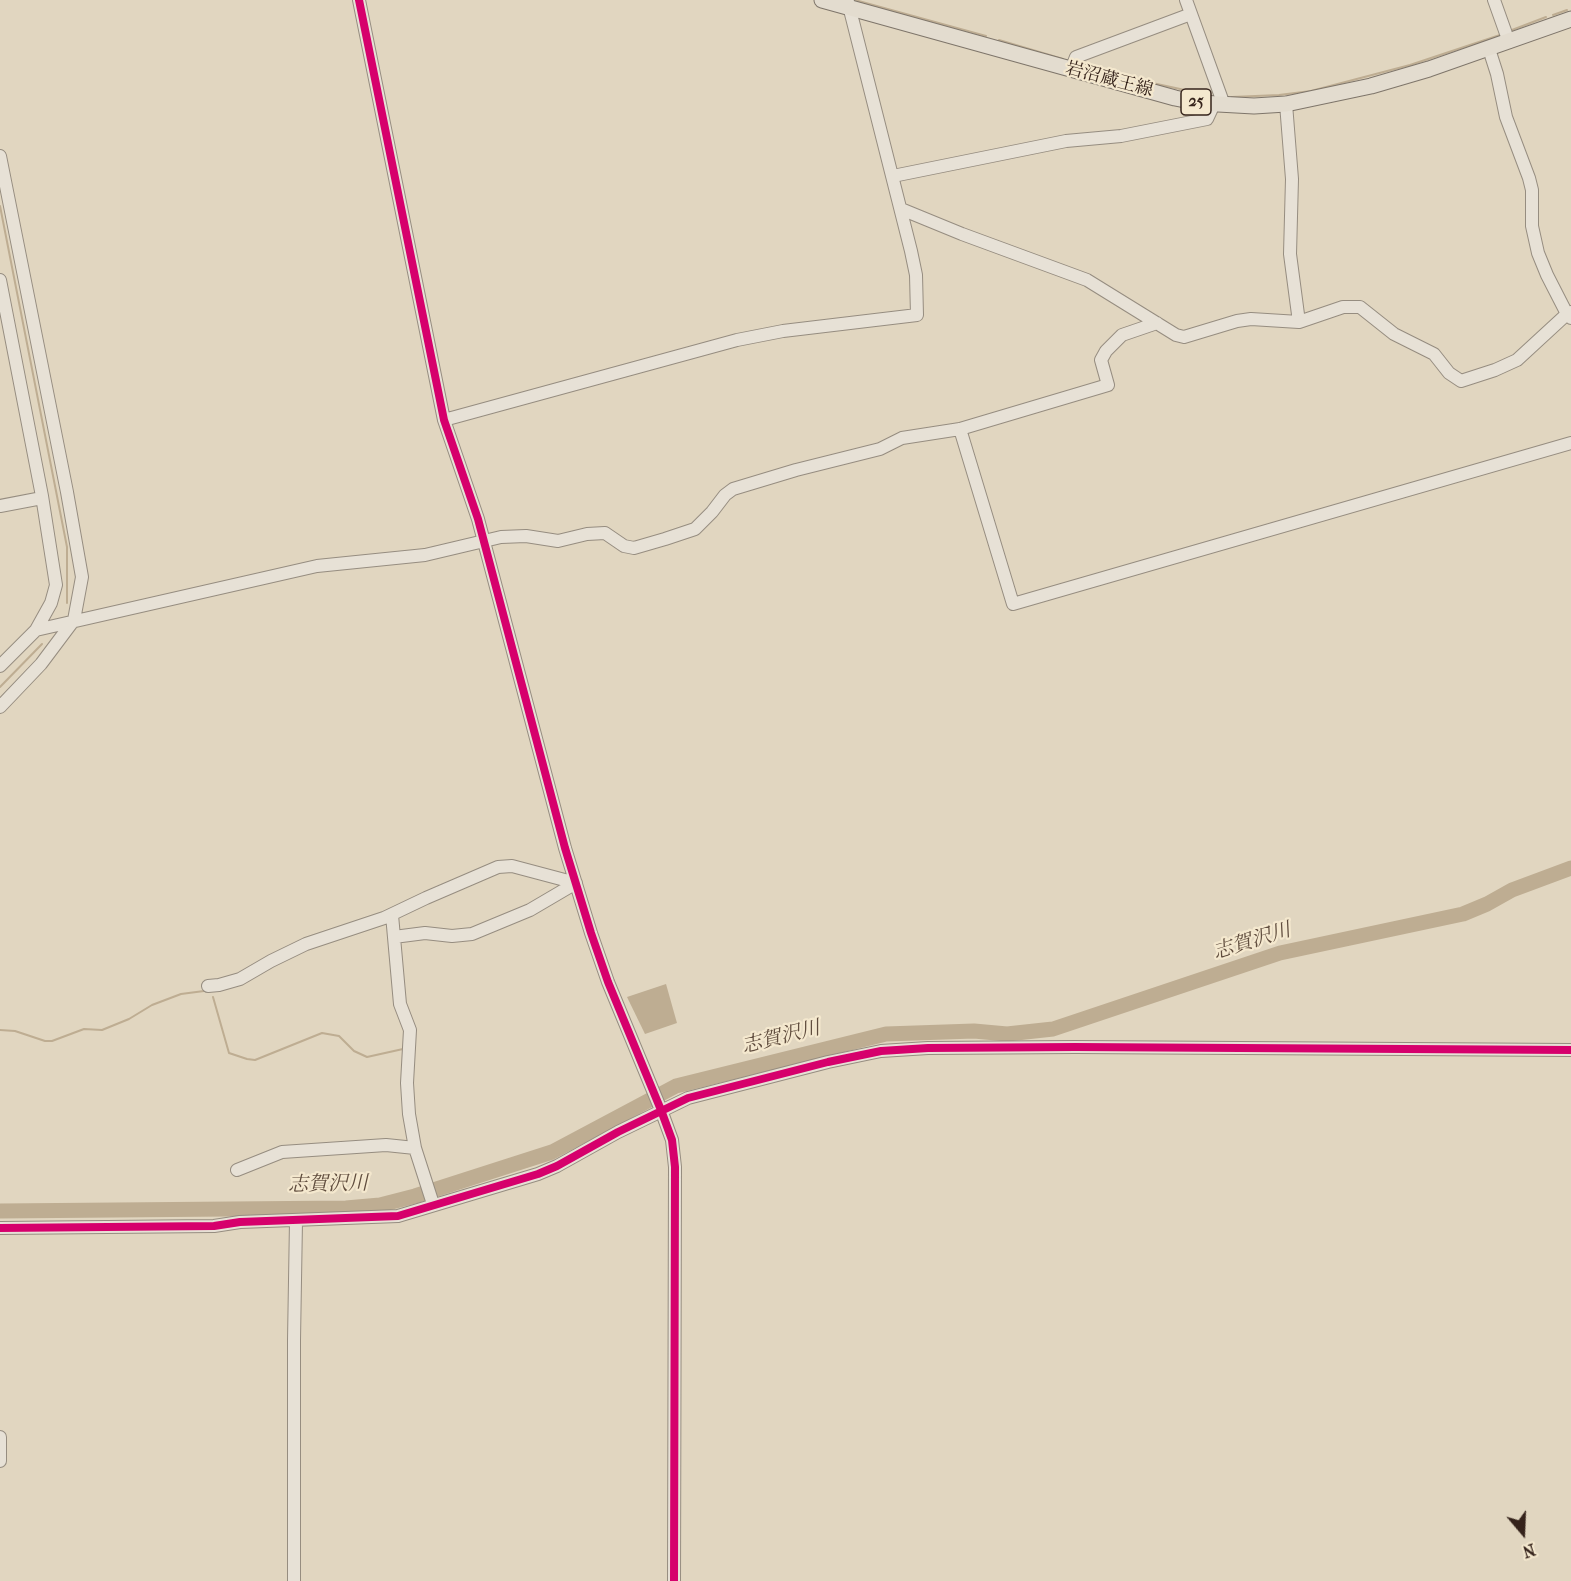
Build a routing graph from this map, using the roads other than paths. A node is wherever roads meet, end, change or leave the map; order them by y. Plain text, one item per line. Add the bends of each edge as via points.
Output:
1 (358, 0) edge
2 (822, 0) edge
3 (1186, 0) edge
4 (1494, 0) edge
5 (849, 4) edge
6 (1191, 14) junction
7 (1571, 19) edge
8 (1509, 42) junction
9 (1489, 49) junction
10 (1071, 70) junction
11 (1219, 104) junction
12 (1286, 104) junction
13 (0, 156) edge
14 (893, 176) junction
15 (901, 209) junction
16 (0, 280) edge
17 (1570, 315) edge
18 (1299, 322) junction
19 (1157, 323) junction
20 (444, 420) junction
21 (960, 429) junction
22 (1571, 442) edge
23 (42, 498) junction
24 (0, 506) edge
25 (483, 539) junction
26 (74, 620) junction
27 (36, 630) junction
28 (0, 666) edge
29 (0, 707) edge
30 (576, 883) junction
31 (392, 915) junction
32 (394, 937) junction
33 (208, 986) dead end
34 (1571, 1050) edge
35 (661, 1108) junction
36 (415, 1148) junction
37 (237, 1170) dead end
38 (433, 1204) junction
39 (296, 1221) junction
40 (0, 1228) edge
41 (0, 1437) edge
42 (0, 1461) edge
43 (294, 1581) edge
44 (674, 1581) edge

1 - 20 street
2 - 5 main road, 岩沼蔵王線 / 25
3 - 6 street
4 - 8 street
5 - 10 main road, 岩沼蔵王線 / 25
5 - 14 street
6 - 10 street via 1076,57
6 - 11 street
7 - 8 main road, 岩沼蔵王線 / 25
8 - 9 main road, 岩沼蔵王線 / 25
9 - 12 main road, 岩沼蔵王線 / 25 via 1371,86
9 - 17 street via 1506,117 1532,190 1532,226 1538,253
10 - 11 main road, 岩沼蔵王線 / 25 via 1174,98
11 - 12 main road, 岩沼蔵王線 / 25
11 - 14 street via 1207,119 1121,136 1066,141
12 - 18 street via 1292,179 1290,254
13 - 26 street via 82,577
14 - 15 street
15 - 19 street via 1087,280
15 - 20 street via 916,274 917,315 737,340
16 - 23 street
17 - 18 street via 1517,360 1461,381 1434,354 1394,334 1360,307 1343,307
18 - 19 street via 1251,319 1184,337
19 - 21 street via 1122,335 1106,351 1101,360 1108,386
20 - 25 street
21 - 22 street via 1013,604
21 - 25 street via 902,438 880,449 733,489 695,529 634,548 605,533 558,541 526,536
23 - 24 street
23 - 27 street via 56,585
25 - 26 street via 425,555 296,570
25 - 30 street
26 - 27 street
26 - 29 street via 41,664
27 - 28 street
30 - 31 street via 512,866 498,867
30 - 32 street via 530,910 472,934
30 - 35 street via 608,982
31 - 32 street
31 - 33 street via 306,944 240,980
32 - 36 street via 400,1004 410,1030 409,1114
34 - 35 street via 1054,1047 880,1051 721,1089
35 - 38 street via 538,1174
35 - 44 street via 672,1140 675,1167
36 - 37 street via 386,1145 282,1152
36 - 38 street
38 - 39 street via 398,1216
39 - 40 street via 214,1226
39 - 43 street
41 - 42 street

